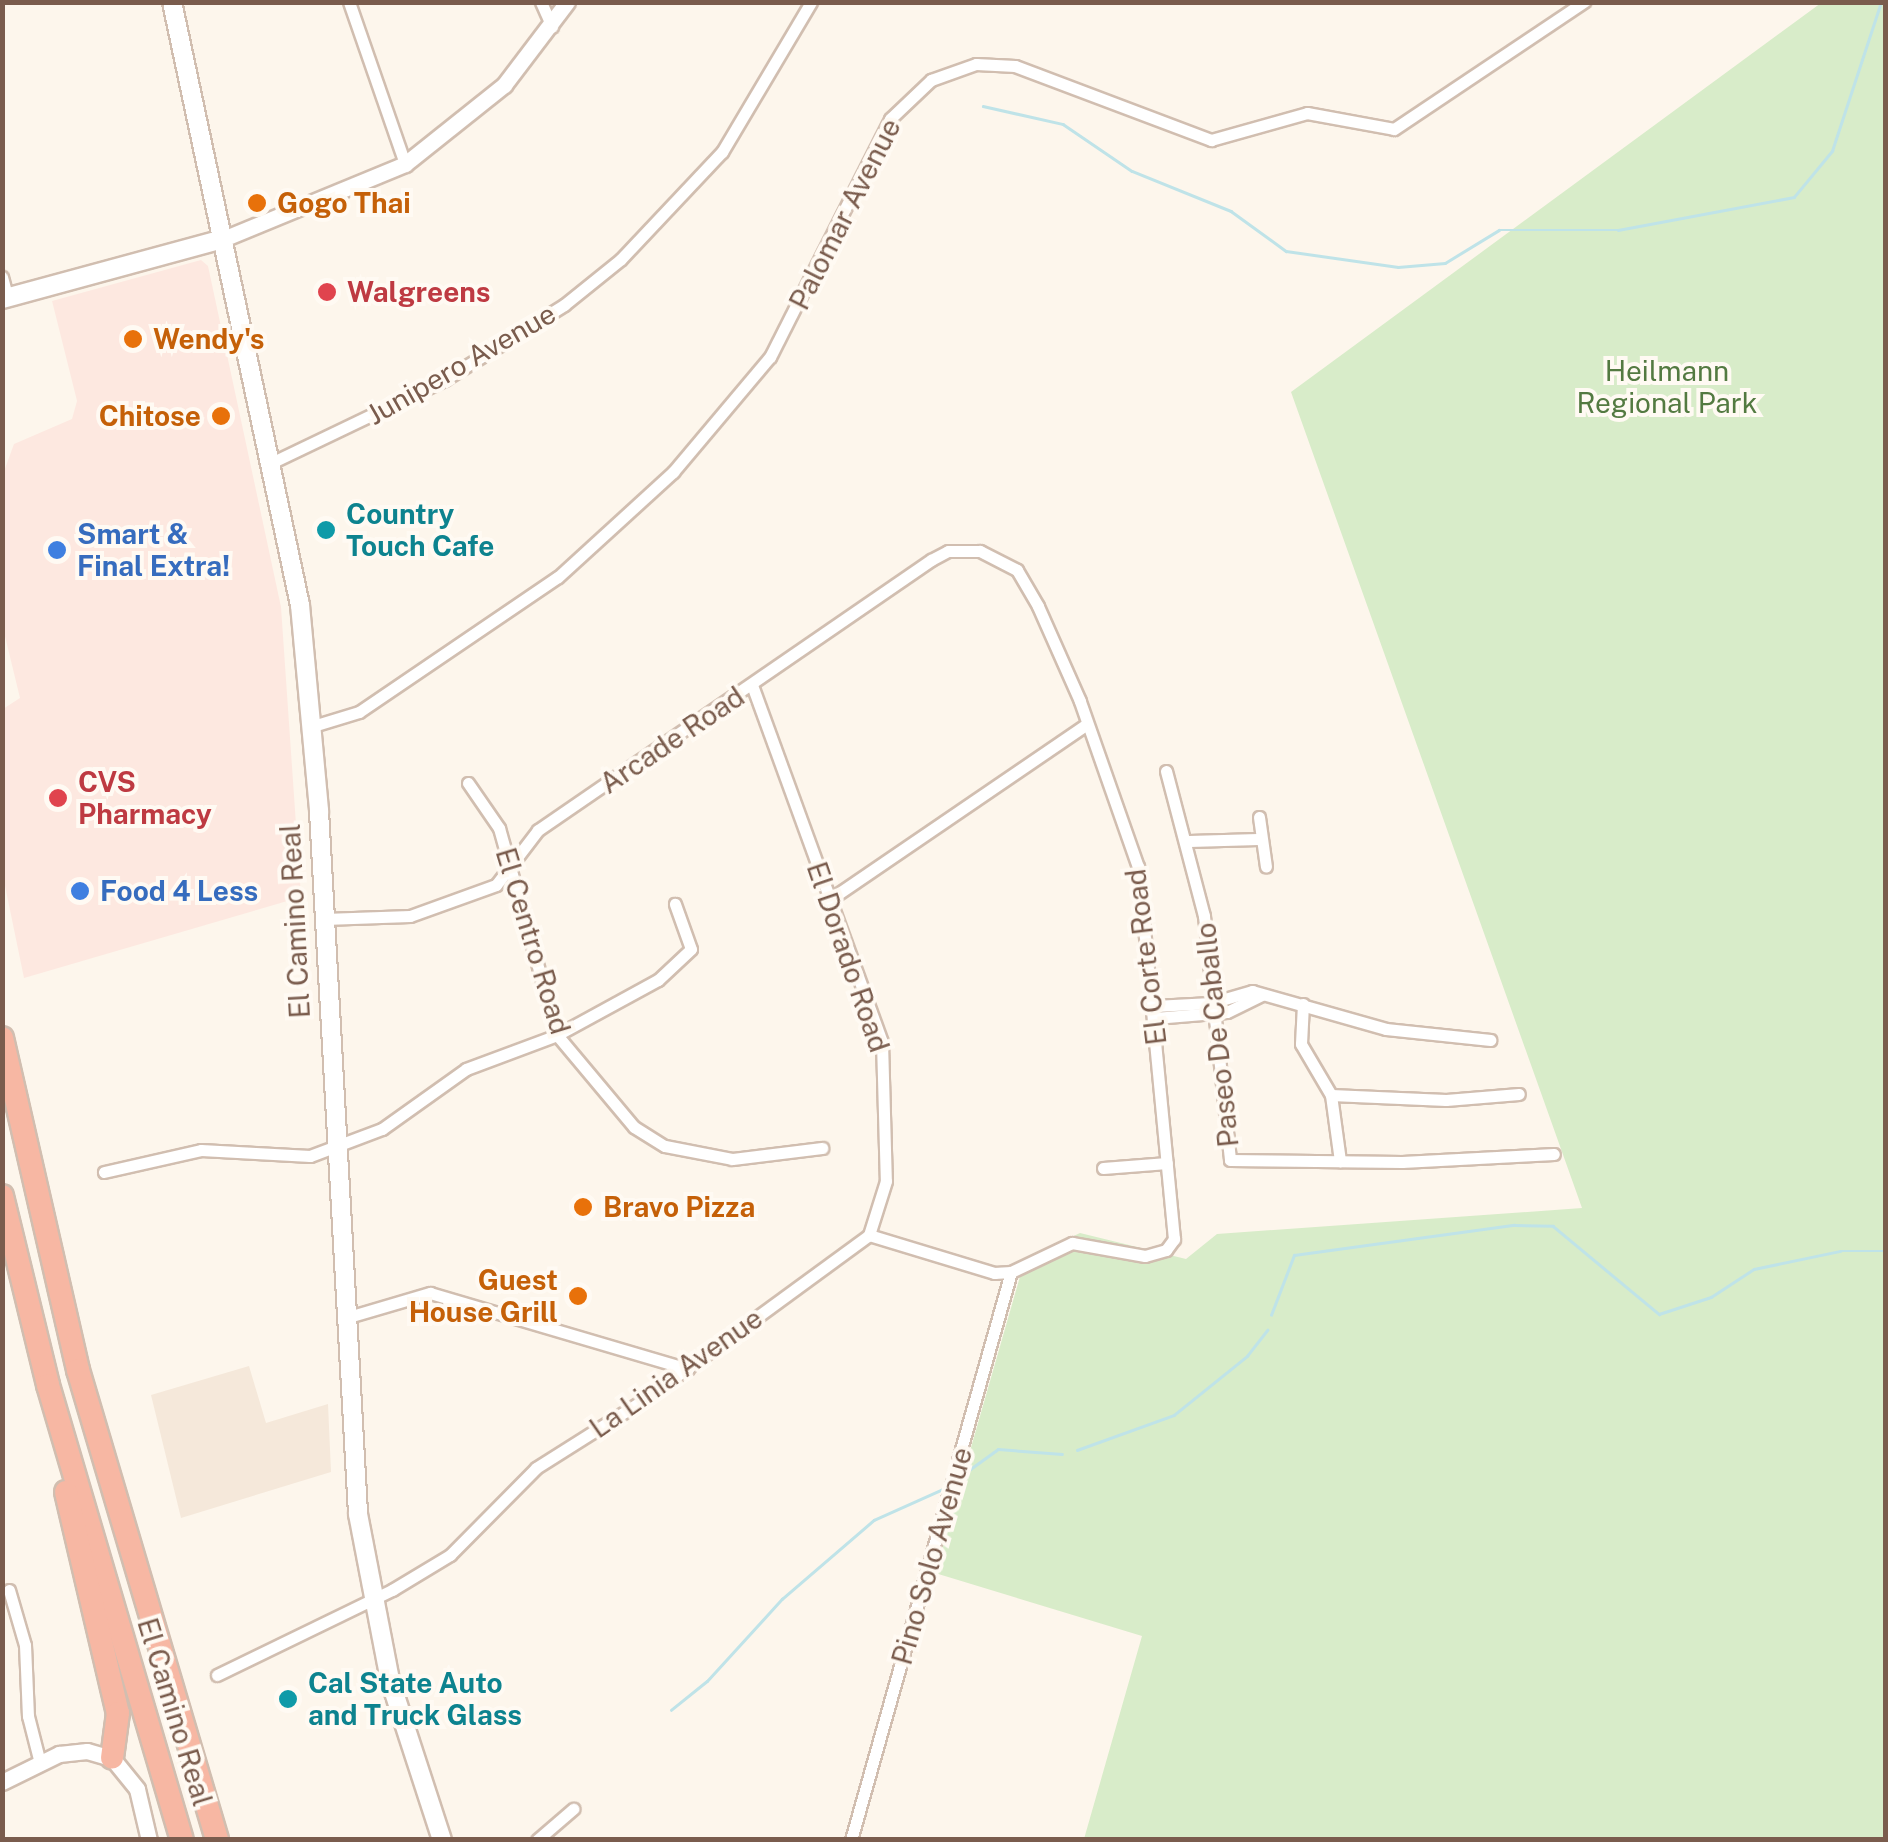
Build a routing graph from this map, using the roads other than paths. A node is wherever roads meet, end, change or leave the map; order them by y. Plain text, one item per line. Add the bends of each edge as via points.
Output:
1 (172, 2) edge
2 (349, 2) edge
3 (541, 2) edge
4 (567, 2) edge
5 (811, 2) edge
6 (1584, 2) edge
7 (552, 27) junction
8 (405, 164) junction
9 (223, 238) junction
10 (4, 290) edge
11 (273, 462) junction
12 (1017, 570) joint
13 (752, 686) junction
14 (1086, 725) junction
15 (313, 726) junction
16 (1166, 771) dead end
17 (468, 783) dead end
18 (1259, 817) dead end
19 (1258, 839) junction
20 (1189, 841) junction
21 (1266, 867) dead end
22 (508, 870) junction
23 (828, 900) junction
24 (674, 904) dead end
25 (324, 919) junction
26 (1303, 1004) junction
27 (1212, 1009) junction
28 (1154, 1012) junction
29 (557, 1035) junction
30 (2, 1038) edge
31 (1490, 1040) dead end
32 (1332, 1094) junction
33 (1519, 1094) dead end
34 (336, 1147) junction
35 (822, 1148) dead end
36 (1554, 1154) dead end
37 (1340, 1161) junction
38 (1168, 1163) junction
39 (1103, 1168) dead end
40 (104, 1172) dead end
41 (2, 1196) edge
42 (869, 1234) junction
43 (1011, 1272) junction
44 (345, 1318) junction
45 (688, 1369) junction
46 (48, 1386) junction
47 (9, 1590) dead end
48 (371, 1599) junction
49 (217, 1675) dead end
50 (112, 1758) junction
51 (40, 1763) junction
52 (2, 1782) edge
53 (573, 1809) dead end
54 (149, 1840) edge
55 (182, 1840) edge
56 (217, 1840) edge
57 (442, 1840) edge
58 (538, 1840) edge
59 (850, 1840) edge

1 - 9 main road, El Camino Real
2 - 8 street
3 - 7 street
4 - 7 street
5 - 11 street, Junipero Avenue via 722,152 621,258 564,305 444,380
6 - 15 street, Palomar Avenue via 1394,129 1323,112 1212,140 1016,66 976,64 932,80 890,119 770,357 673,472 558,577 359,712
7 - 8 street via 494,94
8 - 9 street via 347,194
9 - 10 main road
9 - 11 main road, El Camino Real
11 - 15 main road, El Camino Real via 300,606
12 - 13 street, Arcade Road via 980,551 948,551
12 - 14 street, El Corte Road
13 - 22 street, Arcade Road via 538,830
13 - 23 street, El Dorado Road
14 - 23 street
14 - 28 street, El Corte Road via 1138,867
15 - 25 main road, El Camino Real
16 - 20 street, Paseo De Caballo
17 - 22 street, El Centro Road via 489,805
18 - 19 street
19 - 20 street
19 - 21 street
20 - 27 street, Paseo De Caballo
22 - 25 street, Arcade Road via 496,885 410,916
22 - 29 street, El Centro Road
23 - 42 street, El Dorado Road via 885,1060 886,1181
24 - 29 street via 692,940 684,959 645,990
25 - 34 main road, El Camino Real
26 - 27 street via 1262,995 1256,1003
26 - 31 street via 1386,1029
26 - 32 street via 1301,1044
27 - 28 street
27 - 37 street, Paseo De Caballo via 1230,1160
28 - 38 street, El Corte Road
29 - 34 street via 493,1055 382,1129
29 - 35 street, El Centro Road via 654,1142 732,1159
30 - 56 highway, El Camino Real via 78,1370
32 - 33 street via 1446,1100
32 - 37 street
34 - 40 street via 297,1156 200,1150
34 - 44 main road, El Camino Real
36 - 37 street, Paseo De Caballo
38 - 39 street
38 - 43 street, El Corte Road via 1169,1246 1145,1256 1072,1244
41 - 46 highway, El Camino Real
42 - 43 street via 978,1272
42 - 45 street, La Linia Avenue
43 - 59 street, Pino Solo Avenue
44 - 45 street via 430,1293
44 - 48 main road, El Camino Real
45 - 48 street, La Linia Avenue via 536,1468 450,1554
46 - 50 highway via 74,1543 118,1712
46 - 55 highway, El Camino Real
47 - 51 street via 25,1645 28,1716
48 - 49 street, La Linia Avenue
48 - 57 main road, El Camino Real via 402,1726
50 - 51 street via 88,1751
50 - 54 street via 137,1789
51 - 52 street
53 - 58 street

